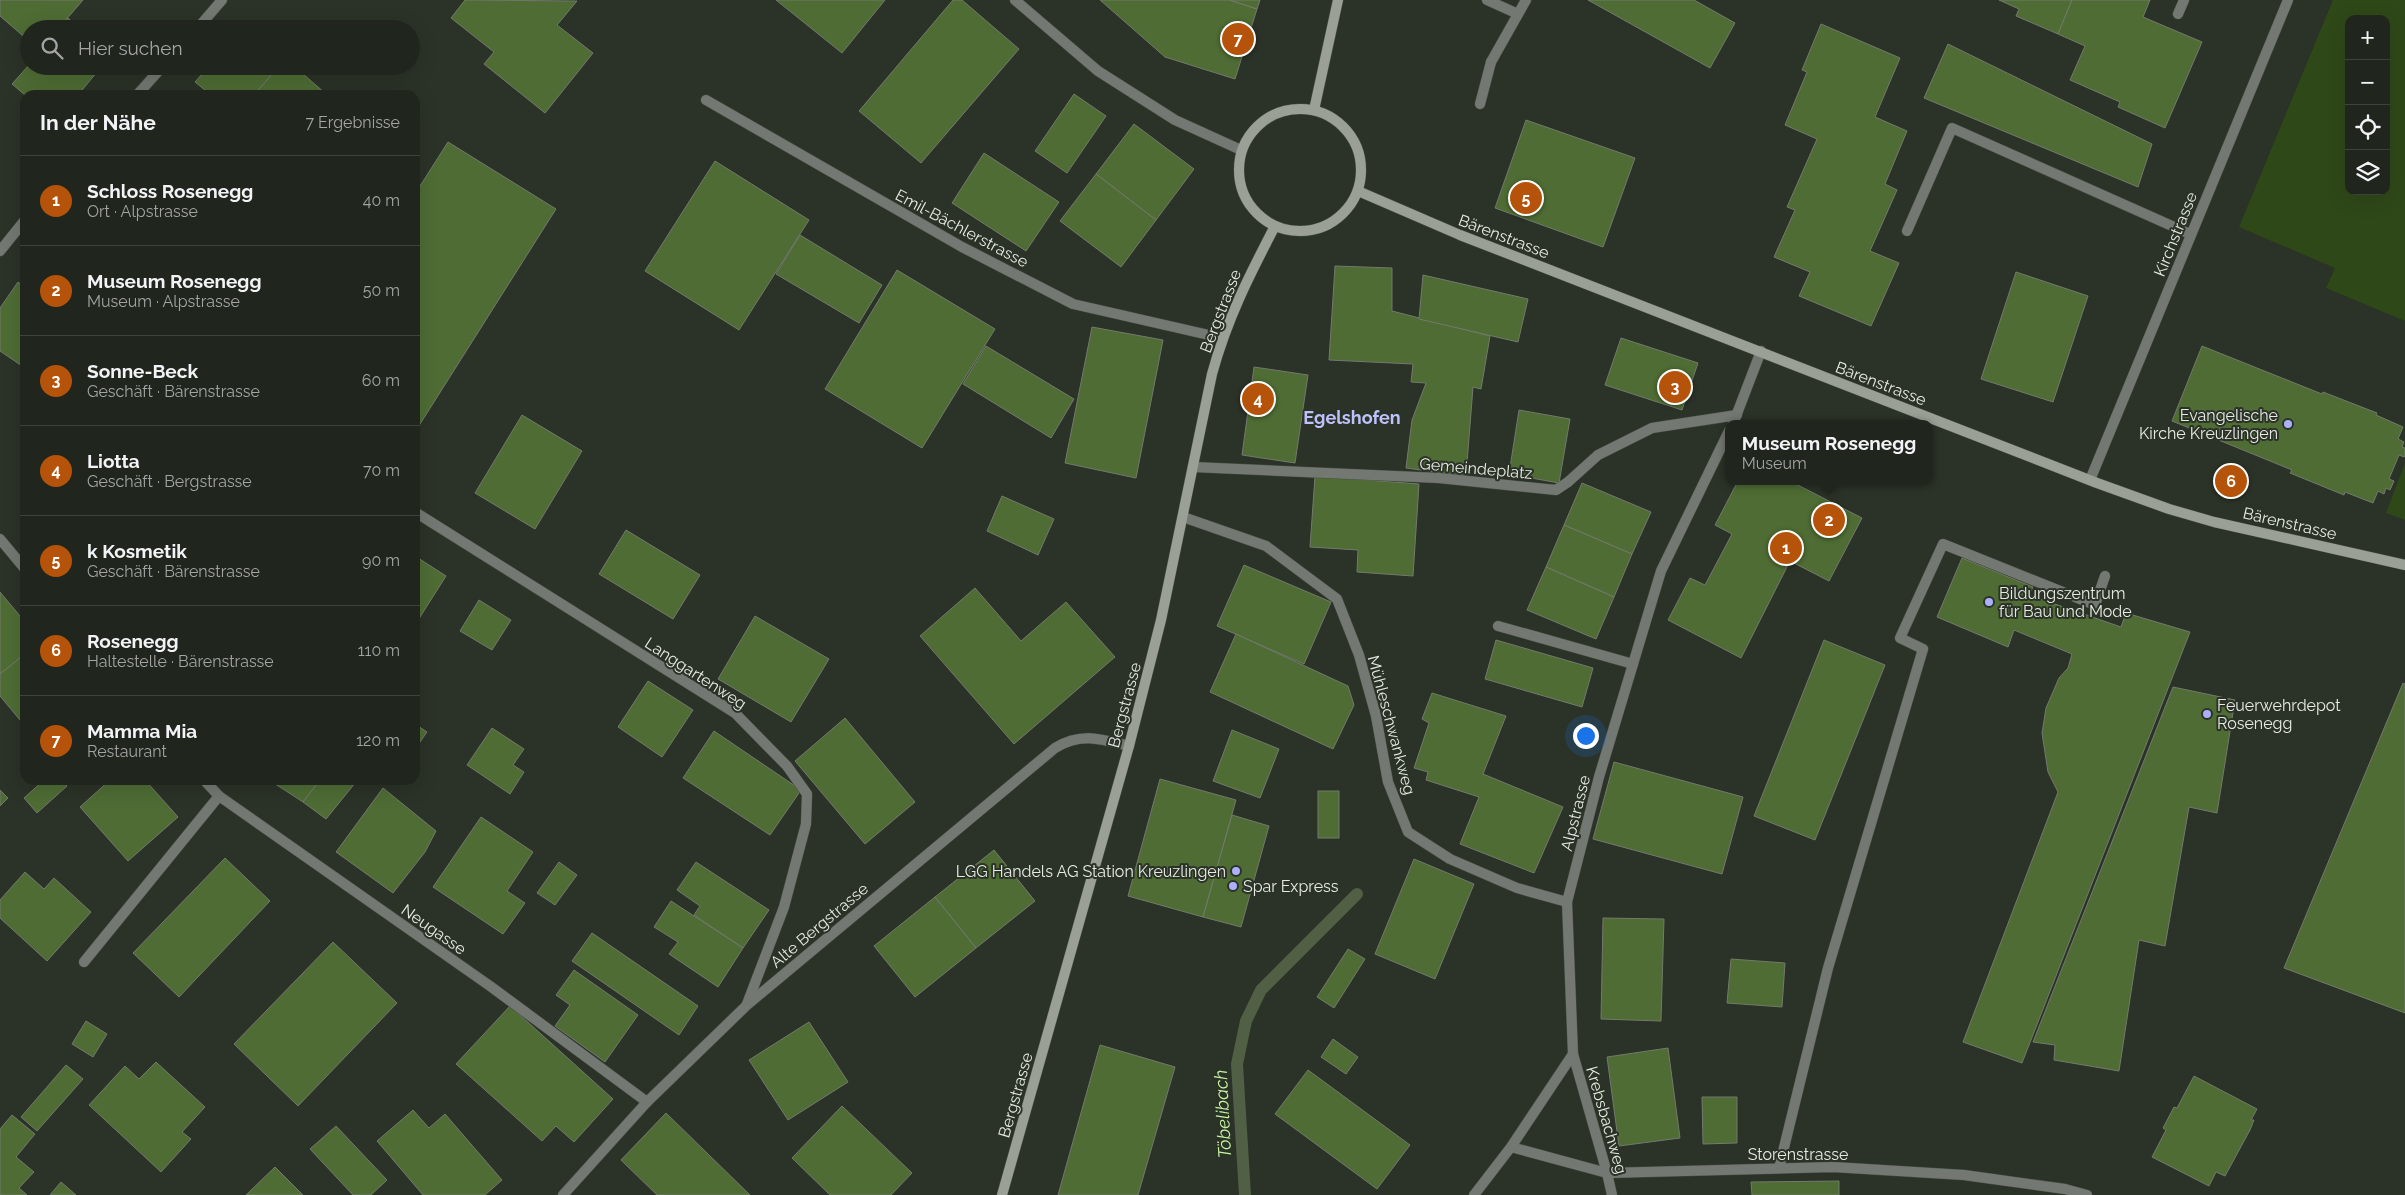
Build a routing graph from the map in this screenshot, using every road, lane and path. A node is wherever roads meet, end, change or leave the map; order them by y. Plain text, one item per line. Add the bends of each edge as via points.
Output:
1 (222, 0) edge
2 (1015, 0) edge
3 (1338, 0) edge
4 (1487, 0) edge
5 (1526, 0) edge
6 (2184, 0) edge
7 (2288, 0) edge
8 (1518, 14) junction
9 (2178, 14) dead end
10 (204, 20) edge
11 (155, 75) edge
12 (141, 90) edge
13 (706, 100) dead end
14 (1480, 104) dead end
15 (1314, 110) junction
16 (1241, 150) junction
17 (1358, 191) junction
18 (1275, 226) junction
19 (1907, 231) dead end
20 (20, 232) edge
21 (2190, 234) junction
22 (0, 251) edge
23 (1222, 338) junction
24 (1761, 351) junction
25 (1735, 419) edge
26 (1725, 420) edge
27 (1725, 439) edge
28 (1193, 467) junction
29 (2090, 480) junction
30 (420, 515) edge
31 (1183, 517) junction
32 (0, 539) edge
33 (20, 563) edge
34 (2405, 565) edge
35 (2105, 576) dead end
36 (1498, 626) dead end
37 (1633, 664) junction
38 (1129, 746) junction
39 (209, 785) edge
40 (219, 796) junction
41 (1567, 902) junction
42 (84, 962) dead end
43 (747, 1005) junction
44 (1573, 1054) junction
45 (647, 1102) junction
46 (1511, 1147) junction
47 (1779, 1168) junction
48 (1608, 1173) junction
49 (563, 1195) edge
50 (1002, 1195) edge
51 (1474, 1195) edge
52 (1612, 1195) edge
53 (2087, 1195) edge

1 - 10 street
2 - 16 street via 1098,71 1175,120
3 - 15 main road
4 - 8 street
5 - 8 street
6 - 9 street
7 - 21 street, Kirchstrasse
8 - 14 street via 1491,62
11 - 12 street
13 - 23 street, Emil-Bächlerstrasse via 962,247 1073,304
15 - 16 main road via 1296,108 1278,112 1262,121
15 - 17 main road via 1333,118 1349,132 1359,150 1362,170
16 - 18 main road via 1240,186 1260,217
17 - 18 main road via 1348,208 1333,222 1315,230 1294,231
17 - 24 main road, Bärenstrasse via 1460,235
18 - 23 main road, Bergstrasse via 1244,284
19 - 21 street via 1952,128
20 - 22 street
21 - 29 street, Kirchstrasse
23 - 28 main road, Bergstrasse
24 - 25 street
24 - 29 main road, Bärenstrasse
26 - 28 street, Gemeindeplatz via 1652,428 1598,455 1556,490 1439,478
27 - 37 street, Alpstrasse via 1661,571
28 - 31 main road, Bergstrasse
29 - 34 main road, Bärenstrasse via 2214,522
30 - 43 street, Langgartenweg via 735,713 787,766 806,794 806,824 784,907
31 - 38 main road, Bergstrasse
31 - 41 street, Mühleschwankweg via 1266,546 1338,599 1359,655 1376,716 1388,782 1408,832 1450,859 1517,888
32 - 33 street
35 - 47 street via 2095,605 1943,544 1900,638 1923,649 1828,968
36 - 37 street
37 - 41 street, Alpstrasse via 1599,777
38 - 43 street, Alte Bergstrasse via 1086,738 1068,740 1055,748
38 - 50 main road, Bergstrasse
39 - 40 street, Neugasse
40 - 42 street
40 - 45 street, Neugasse via 490,986
41 - 44 street, Alpstrasse
43 - 45 street, Alte Bergstrasse
44 - 46 street
44 - 48 street, Krebsbachweg
45 - 49 street, Alte Bergstrasse
46 - 48 street, Storenstrasse
46 - 51 street
47 - 48 street, Storenstrasse
47 - 53 street, Storenstrasse via 1833,1166 1964,1175
48 - 52 street, Krebsbachweg

